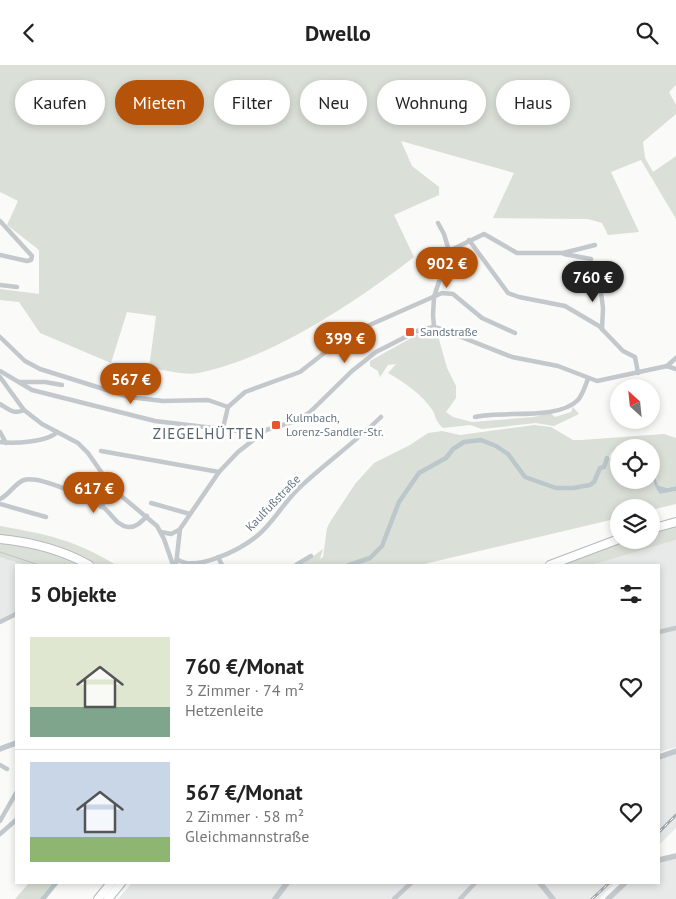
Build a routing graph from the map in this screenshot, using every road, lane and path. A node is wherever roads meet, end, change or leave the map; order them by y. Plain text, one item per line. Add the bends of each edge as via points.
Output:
1 (0, 221) edge
2 (438, 223) dead end
3 (469, 240) junction
4 (595, 245) dead end
5 (449, 251) junction
6 (563, 253) junction
7 (0, 255) edge
8 (591, 259) dead end
9 (600, 276) dead end
10 (0, 285) edge
11 (17, 287) dead end
12 (434, 297) junction
13 (434, 327) junction
14 (602, 329) junction
15 (515, 333) dead end
16 (0, 337) edge
17 (676, 358) edge
18 (668, 366) junction
19 (676, 369) edge
20 (0, 371) edge
21 (638, 373) junction
22 (0, 377) edge
23 (588, 379) junction
24 (17, 382) junction
25 (62, 385) dead end
26 (0, 404) edge
27 (228, 407) junction
28 (24, 410) junction
29 (381, 417) dead end
30 (475, 417) dead end
31 (223, 429) junction
32 (266, 430) junction
33 (0, 432) edge
34 (57, 432) junction
35 (3, 442) edge
36 (102, 451) dead end
37 (219, 472) junction
38 (113, 489) junction
39 (0, 499) edge
40 (151, 503) dead end
41 (0, 504) edge
42 (101, 507) junction
43 (190, 514) junction
44 (147, 516) junction
45 (46, 517) dead end
46 (676, 522) edge
47 (660, 526) edge
48 (180, 529) junction
49 (160, 530) junction
50 (0, 539) edge
51 (610, 542) edge
52 (312, 556) dead end
53 (218, 557) junction
54 (175, 563) edge
55 (87, 564) edge
56 (194, 564) edge
57 (222, 564) edge
58 (298, 564) edge
59 (553, 564) edge
60 (15, 614) edge
61 (0, 622) edge
62 (676, 628) edge
63 (660, 632) edge
64 (15, 743) edge
65 (0, 749) edge
66 (676, 751) edge
67 (660, 757) edge
68 (0, 765) edge
69 (8, 769) dead end
70 (15, 795) edge
71 (0, 821) edge
72 (15, 821) edge
73 (0, 834) edge
74 (676, 856) edge
75 (660, 860) edge
76 (110, 884) edge
77 (120, 884) edge
78 (286, 884) edge
79 (410, 884) edge
80 (474, 884) edge
81 (541, 884) edge
82 (624, 884) edge
83 (98, 899) edge
84 (108, 899) edge
85 (275, 899) edge
86 (394, 899) edge
87 (460, 899) edge
88 (553, 899) edge
89 (608, 899) edge

1 - 7 street via 32,256 27,261
2 - 5 street
3 - 5 street
3 - 6 street via 484,234 517,253
3 - 14 street via 508,293 565,306
4 - 6 street
5 - 12 street
6 - 8 street
9 - 14 street
10 - 11 street
12 - 13 street
12 - 15 street via 450,293 482,318
12 - 27 street via 414,303 347,335 300,372 245,392
13 - 23 street via 512,357 558,366
13 - 32 street via 419,330 376,352 309,413
14 - 21 street via 617,346 634,357
16 - 27 street via 32,365 120,394 164,401 208,400
17 - 18 street
18 - 19 street
18 - 21 street
20 - 24 street
21 - 23 street via 605,381
22 - 28 street
23 - 30 street via 582,394 567,407 537,413
24 - 25 street
24 - 31 street via 32,391 147,419
26 - 28 street via 12,412
27 - 31 street
28 - 34 street
29 - 53 street, Kaulfußstraße via 300,487 257,536
31 - 32 street
32 - 37 street
33 - 35 street
34 - 35 street via 42,439
34 - 38 street via 78,443 88,453
36 - 37 street
37 - 43 street
38 - 42 street
38 - 44 street
39 - 42 street via 29,479 60,486
40 - 43 street
41 - 45 street
42 - 44 street via 118,523 128,527
43 - 48 street
44 - 49 street
46 - 47 main road
48 - 49 street via 168,535
48 - 54 street
49 - 54 street
50 - 55 main road via 70,555
51 - 59 main road
52 - 58 street
53 - 56 street, Kaulfußstraße
53 - 57 street
60 - 61 street
62 - 63 street
64 - 65 street
66 - 67 street
68 - 69 street
70 - 71 street
72 - 73 street
74 - 75 street
76 - 83 main road
77 - 84 main road
78 - 85 street
79 - 86 street
80 - 87 street
81 - 88 street
82 - 89 street

